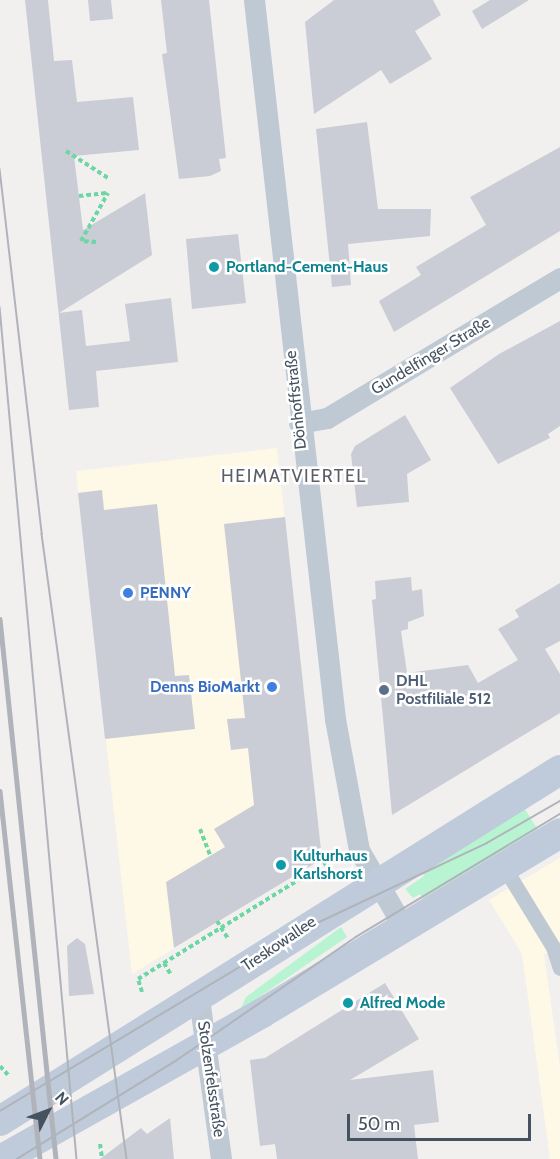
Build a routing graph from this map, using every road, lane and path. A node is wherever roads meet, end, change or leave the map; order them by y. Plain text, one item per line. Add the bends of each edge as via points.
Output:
1 (254, 0) edge
2 (66, 151) dead end
3 (108, 178) dead end
4 (79, 196) dead end
5 (96, 242) dead end
6 (560, 278) edge
7 (299, 423) junction
8 (560, 770) edge
9 (200, 829) dead end
10 (560, 833) edge
11 (210, 855) dead end
12 (326, 863) dead end
13 (504, 867) junction
14 (375, 882) junction
15 (217, 921) dead end
16 (220, 928) junction
17 (404, 928) junction
18 (228, 940) dead end
19 (164, 963) junction
20 (560, 968) edge
21 (171, 975) dead end
22 (142, 992) dead end
23 (199, 998) junction
24 (207, 1044) junction
25 (0, 1066) edge
26 (8, 1075) dead end
27 (0, 1121) edge
28 (100, 1144) dead end
29 (102, 1158) edge
30 (2, 1159) edge
31 (221, 1159) edge

1 - 7 street, Dönhoffstraße
2 - 3 path
4 - 5 path via 108,193 81,241
6 - 7 street, Gundelfinger Straße via 327,418
7 - 14 street, Dönhoffstraße via 340,753 355,840
8 - 14 main road, Treskowallee
9 - 11 path
10 - 13 main road
12 - 16 path
13 - 17 main road
13 - 20 street via 553,946
14 - 17 street, Dönhoffstraße
14 - 23 main road, Treskowallee
15 - 16 path
16 - 18 path
16 - 19 path
17 - 24 main road
19 - 21 path
19 - 22 path via 138,979
23 - 24 street, Stolzenfelsstraße
23 - 27 main road, Treskowallee
24 - 30 main road
24 - 31 street, Stolzenfelsstraße
25 - 26 path
28 - 29 path

